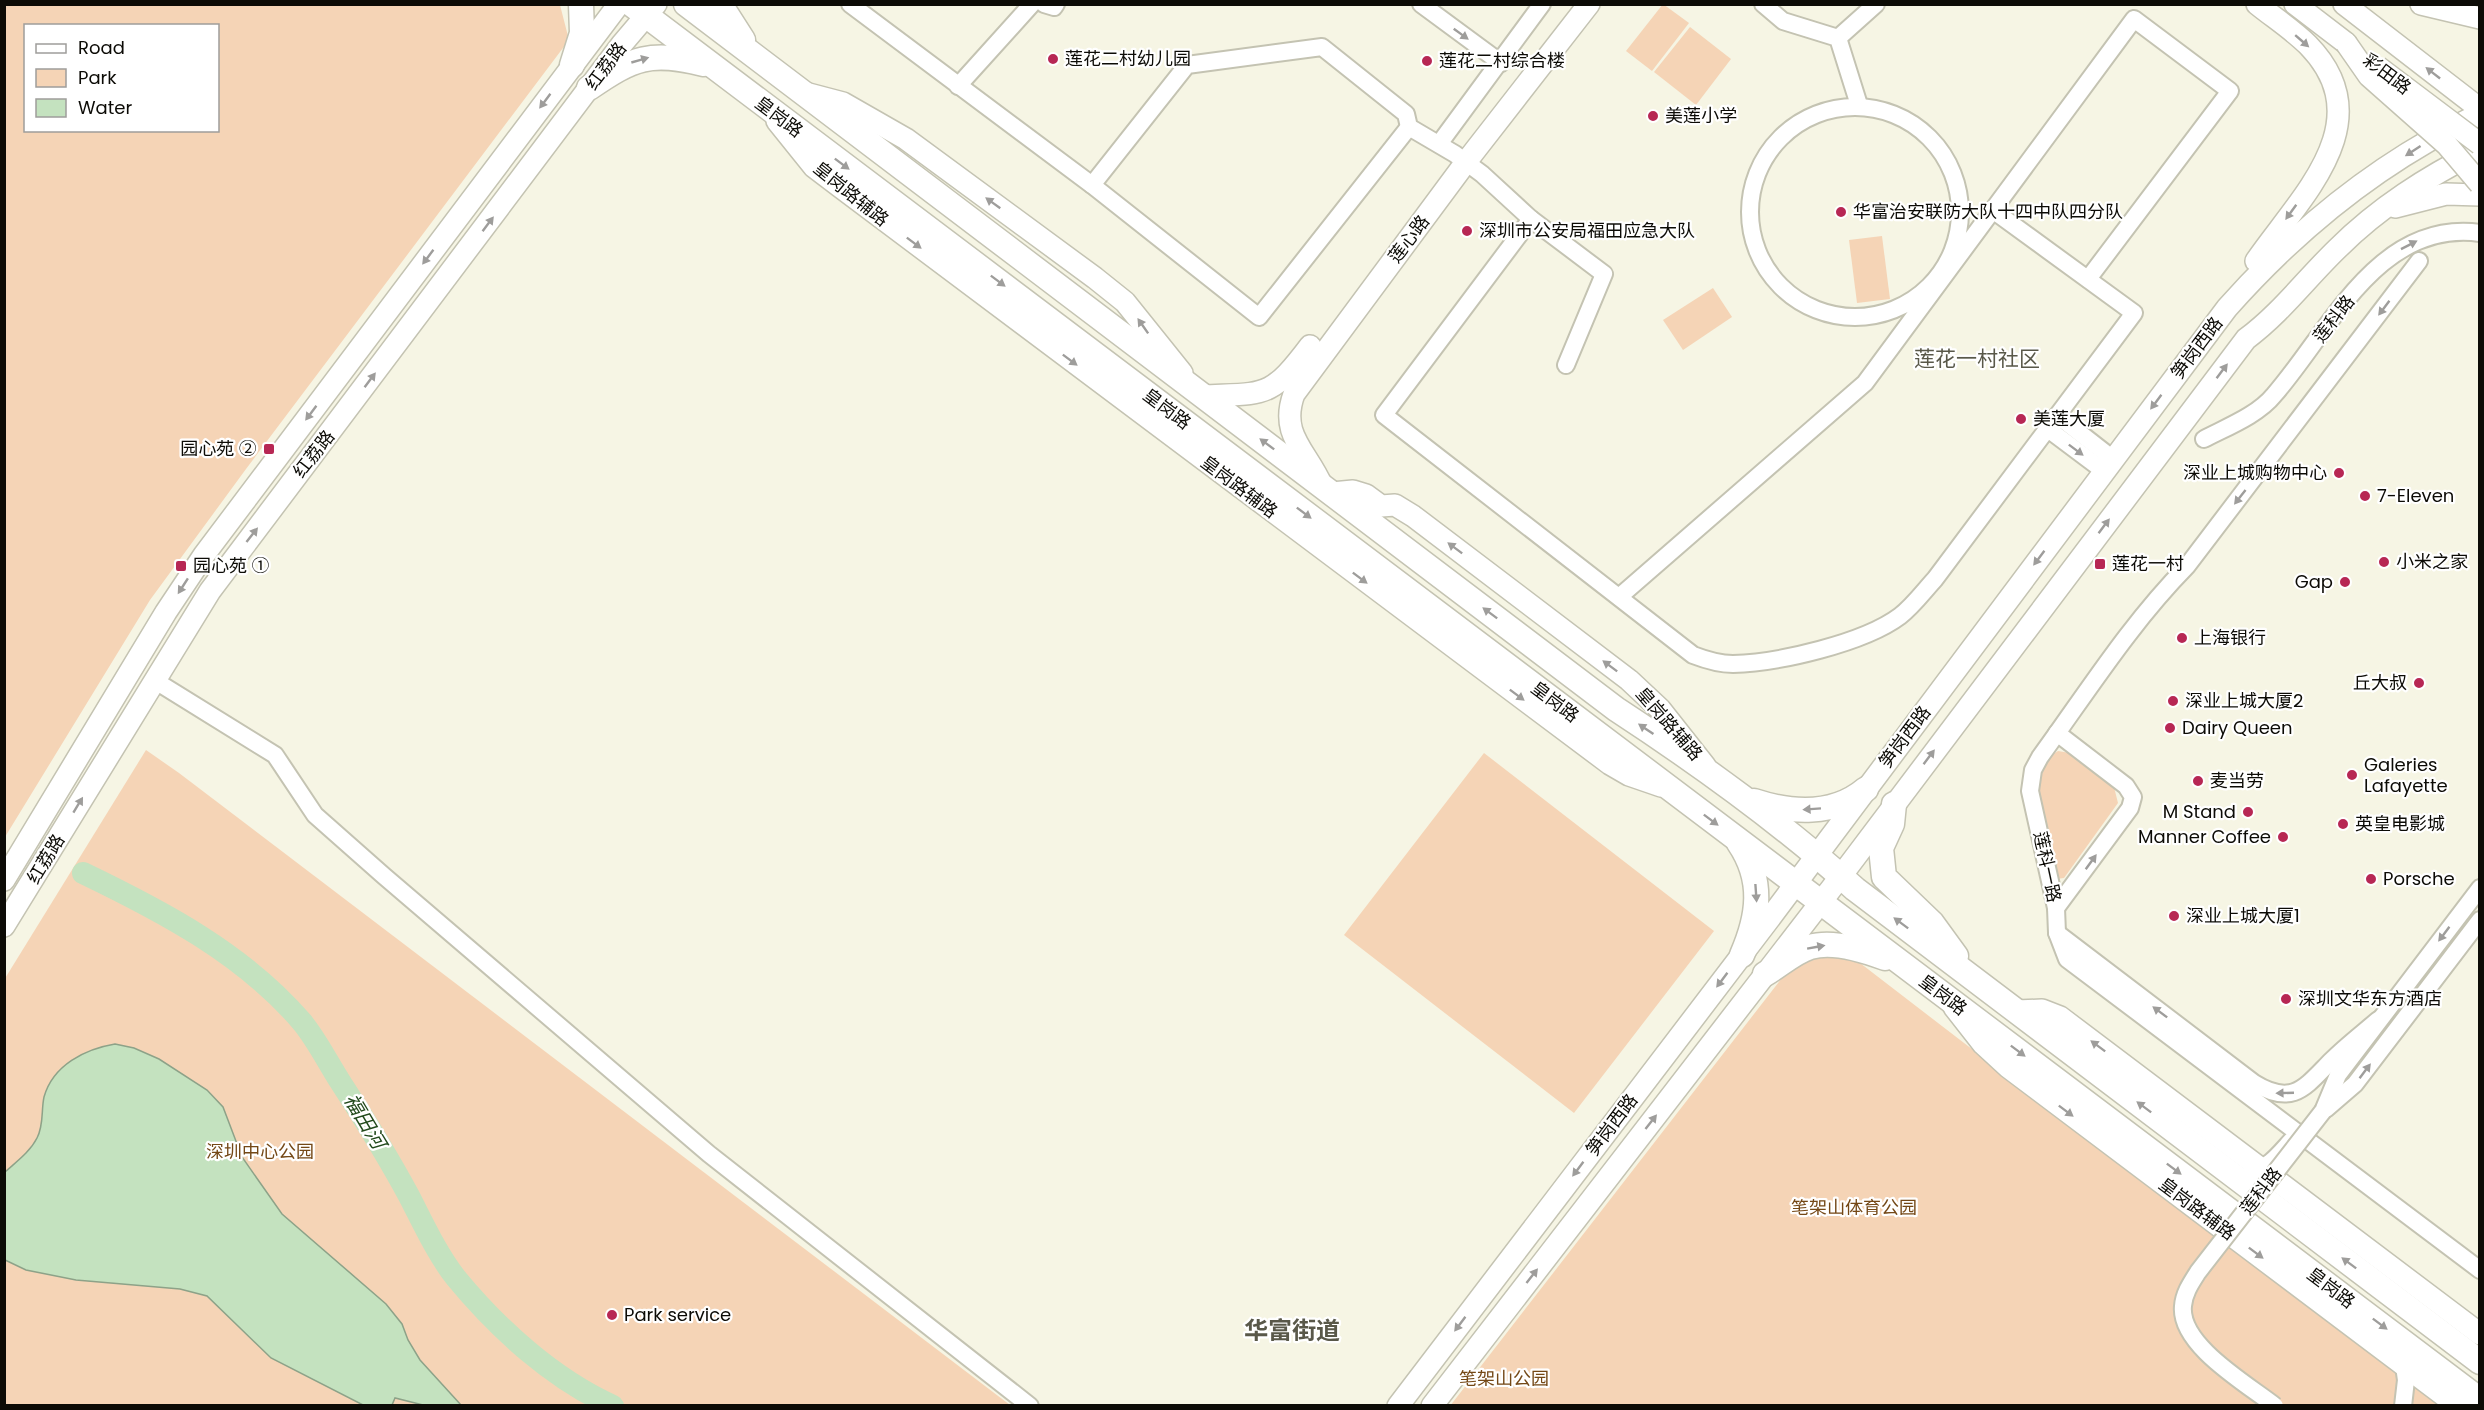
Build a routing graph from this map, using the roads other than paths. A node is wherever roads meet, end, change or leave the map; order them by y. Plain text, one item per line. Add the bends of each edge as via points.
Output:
1 (581, 4) edge
2 (619, 4) edge
3 (686, 4) edge
4 (720, 4) edge
5 (850, 4) edge
6 (1032, 4) edge
7 (1044, 4) edge
8 (1056, 4) edge
9 (1420, 4) edge
10 (1542, 4) edge
11 (1570, 4) edge
12 (1588, 4) edge
13 (1762, 4) edge
14 (1876, 4) edge
15 (2257, 4) edge
16 (2295, 4) edge
17 (2344, 4) edge
18 (2421, 4) edge
19 (644, 8) edge
20 (2480, 18) edge
21 (1838, 38) junction
22 (2346, 43) junction
23 (754, 57) junction
24 (1501, 63) junction
25 (572, 65) junction
26 (711, 66) junction
27 (958, 86) junction
28 (589, 88) junction
29 (1859, 105) junction
30 (2474, 115) edge
31 (1409, 127) junction
32 (2480, 144) edge
33 (2480, 150) edge
34 (1453, 153) junction
35 (2480, 184) edge
36 (1092, 185) junction
37 (2480, 195) edge
38 (1994, 211) junction
39 (1531, 219) junction
40 (2361, 226) junction
41 (2480, 233) edge
42 (2419, 261) dead end
43 (2088, 279) junction
44 (2206, 335) junction
45 (1566, 365) dead end
46 (1198, 392) junction
47 (2053, 422) junction
48 (2204, 439) dead end
49 (2109, 465) junction
50 (1327, 490) junction
51 (1619, 597) junction
52 (154, 680) junction
53 (2057, 733) junction
54 (1866, 789) junction
55 (1743, 797) junction
56 (1894, 804) junction
57 (1736, 839) junction
58 (1817, 854) junction
59 (1841, 876) junction
60 (4, 880) edge
61 (1795, 883) junction
62 (2480, 888) edge
63 (1820, 902) junction
64 (2056, 908) junction
65 (2480, 920) edge
66 (4, 926) edge
67 (2056, 933) junction
68 (1742, 955) junction
69 (1903, 965) junction
70 (1965, 971) junction
71 (1765, 974) junction
72 (1949, 999) junction
73 (2017, 1011) junction
74 (2378, 1020) junction
75 (2322, 1111) junction
76 (2297, 1133) junction
77 (2218, 1164) junction
78 (2262, 1169) junction
79 (2281, 1183) junction
80 (2296, 1223) junction
81 (2480, 1270) edge
82 (2480, 1334) edge
83 (2480, 1362) edge
84 (2404, 1365) junction
85 (2480, 1400) edge
86 (1030, 1406) edge
87 (1398, 1406) edge
88 (1432, 1406) edge
89 (2275, 1406) edge
90 (2403, 1406) edge
91 (2458, 1406) edge

1 - 25 highway via 582,33
2 - 25 main road, 红荔路
3 - 23 highway, 皇岗路
4 - 23 highway
5 - 27 street
6 - 27 street
7 - 8 street
9 -> 24 street
10 - 24 street
11 - 34 main road, 莲心路
12 - 34 main road, 莲心路
13 - 21 street via 1783,21
14 - 21 street
15 -> 44 main road via 2308,45 2326,69 2336,92 2334,145 2322,171
16 - 22 main road, 彩田路
30 -> 17 main road, 彩田路
18 - 20 main road
19 - 26 highway, 皇岗路
19 - 28 main road, 红荔路
21 - 29 street
22 - 32 main road, 彩田路, bridge
22 - 35 main road, bridge via 2369,75 2447,145
46 -> 23 highway, 皇岗路
24 - 34 street
25 -> 60 main road, 红荔路 via 193,571
28 -> 26 highway via 628,63 647,57
26 -> 57 highway, 皇岗路
27 - 36 street
52 -> 28 main road, 红荔路 via 221,576
29 - 29 street via 1823,110 1791,127 1767,153 1752,186 1750,222 1758,255 1778,284 1805,305 1838,316 1872,316 1905,305 1933,284 1952,255 1961,222 1959,187 1946,155 1923,129 1903,117
30 -> 44 main road, 笋岗西路 via 2319,216 2272,259
31 - 34 street
31 - 36 street via 1406,114 1322,47 1187,65
31 - 36 street via 1259,317
33 - 40 main road, 笋岗西路 via 2399,196
34 - 39 street
34 - 46 main road, 莲心路 via 1285,378 1274,388 1255,394
34 - 50 main road, 莲心路 via 1294,394 1288,418 1292,432
37 - 40 main road via 2446,194 2421,199
38 - 43 street
38 - 43 street via 2134,19 2230,91
38 - 51 street via 1865,383
39 - 45 street via 1604,274
39 - 51 street via 1383,416
56 -> 40 main road, 笋岗西路 via 2246,339 2270,321
48 -> 41 street, 莲科路 via 2273,397 2386,259 2425,237 2459,231
42 -> 53 street, 莲科一路 via 2195,556 2131,628
43 - 47 street via 2134,313
44 -> 49 main road, 笋岗西路
50 -> 46 highway, 皇岗路
47 - 49 street
47 - 51 street via 1935,579 1900,616 1876,630 1803,654 1734,664 1710,662 1693,655
49 -> 54 main road, 笋岗西路
55 -> 50 highway, 皇岗路 via 1616,709
66 -> 52 main road, 红荔路
52 - 86 street via 275,755 315,815 392,884 709,1154
53 - 64 street, 莲科一路 via 2036,763 2030,785
64 -> 53 street via 2130,808 2133,797 2126,786
54 -> 55 highway via 1839,804 1812,810 1780,808
54 - 58 main road, 笋岗西路
55 - 58 highway, 皇岗路
56 - 59 main road, 笋岗西路
56 - 70 highway via 1892,824 1881,848 1884,877 1932,923
57 - 61 highway, 皇岗路
57 -> 68 highway via 1753,869 1757,890 1757,912
58 - 59 highway, 皇岗路
58 - 61 main road, 笋岗西路
59 - 63 main road, 笋岗西路
70 -> 59 highway, 皇岗路
61 - 63 highway, 皇岗路
61 - 68 main road, 笋岗西路
62 -> 74 street, 莲科路
63 - 69 highway, 皇岗路
63 - 71 main road, 笋岗西路
64 - 67 street, 莲科一路
75 -> 65 street, 莲科路 via 2355,1084
74 -> 67 street via 2309,1085 2294,1093 2272,1092 2254,1083
67 - 76 street, 莲科一路 via 2062,952 2073,964
68 -> 87 main road, 笋岗西路
71 -> 69 highway via 1798,953 1822,945 1865,951
69 - 72 highway, 皇岗路
70 - 73 highway, 皇岗路
88 -> 71 main road, 笋岗西路
72 -> 84 main road, 皇岗路辅路 via 1972,1032 2008,1067
72 -> 85 highway, 皇岗路
77 -> 73 highway, 皇岗路
78 -> 73 main road via 2055,1014 2030,1009
74 - 75 street, 莲科路 via 2338,1075
75 - 76 street, 莲科路
75 - 89 street, 莲科路, bridge via 2198,1272 2183,1306 2187,1329 2197,1344
76 - 78 street, 莲科路
76 - 79 street, 莲科路
76 - 81 street, 莲科一路
77 - 78 street, 莲科路 via 2243,1171
77 - 80 highway, 皇岗路
78 - 79 main road
79 - 80 street, 莲科路 via 2282,1207
79 - 82 main road
83 -> 80 highway, 皇岗路
84 - 90 street
84 - 91 main road, 皇岗路辅路

